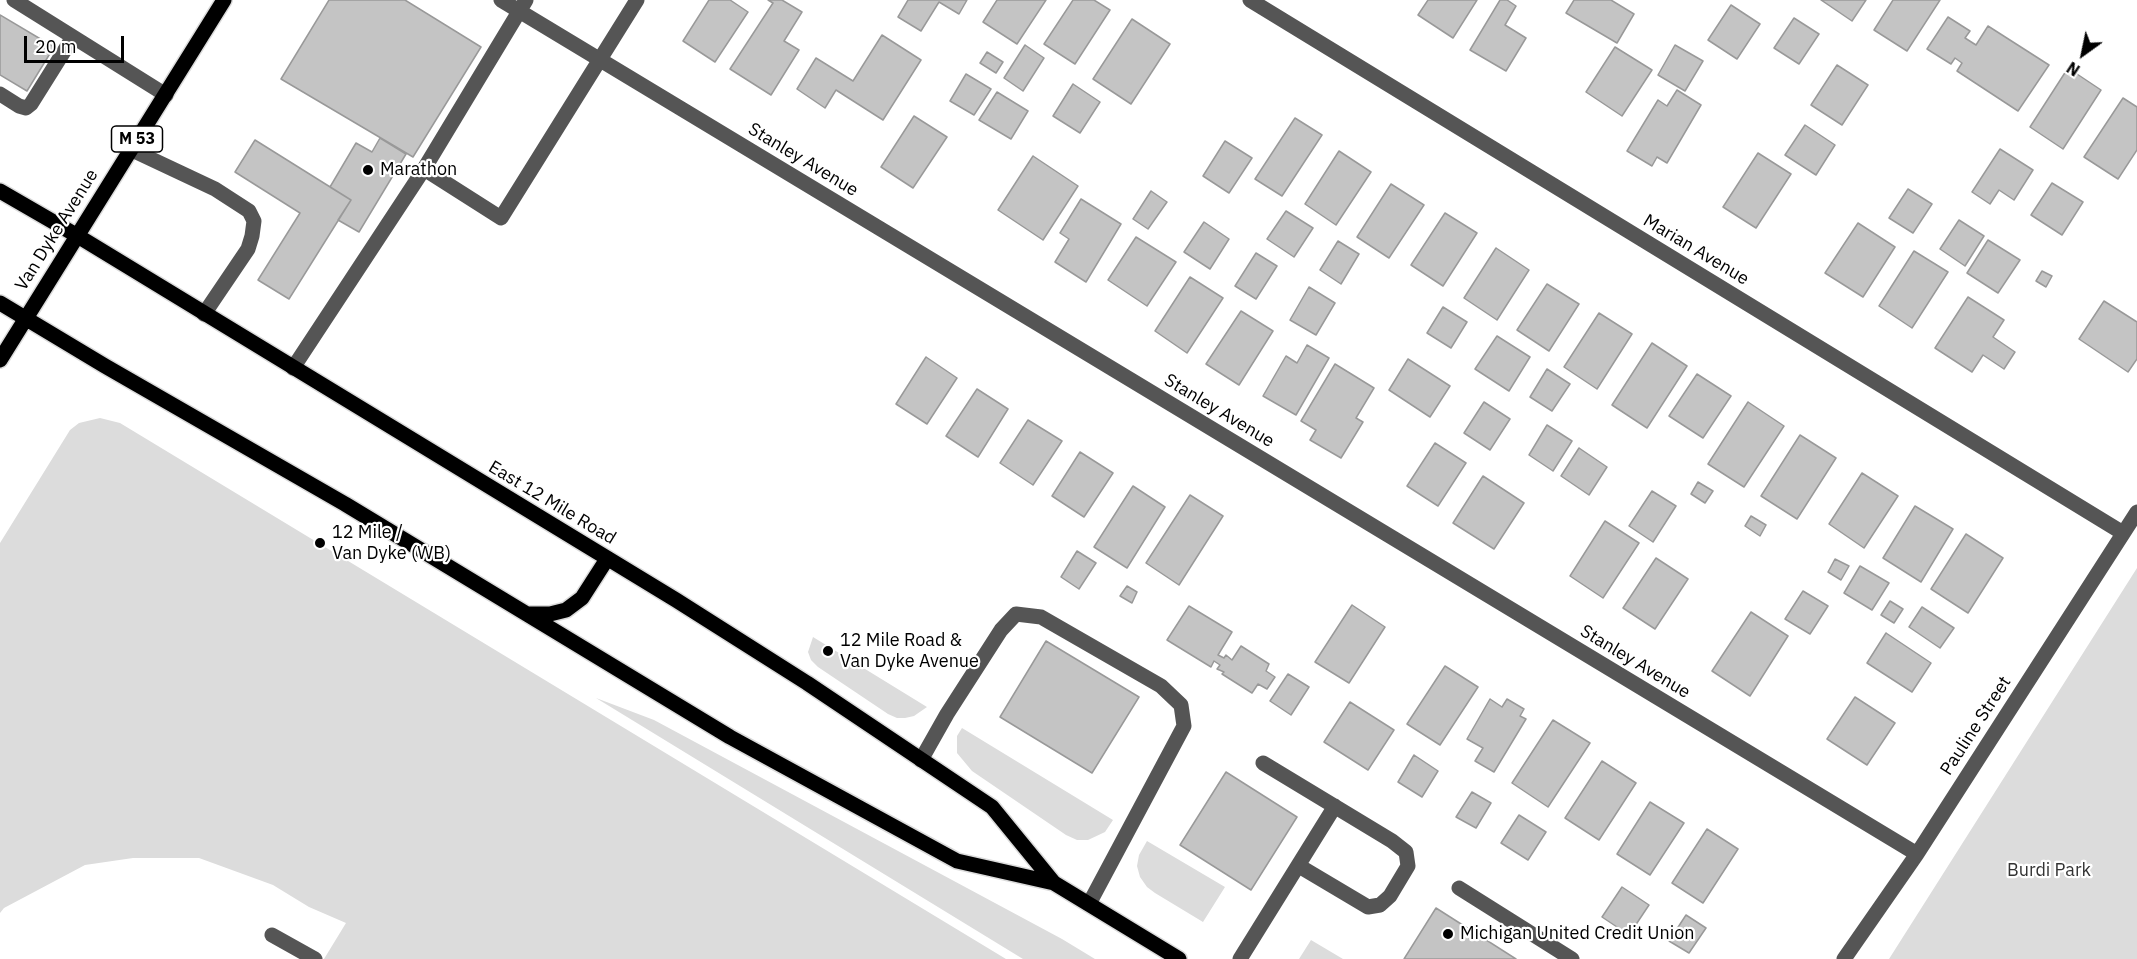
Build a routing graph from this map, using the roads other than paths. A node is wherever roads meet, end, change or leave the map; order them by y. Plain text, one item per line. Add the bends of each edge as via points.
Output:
1 (14, 0) edge
2 (224, 0) edge
3 (501, 0) edge
4 (637, 0) edge
5 (1250, 0) edge
6 (522, 5) edge
7 (73, 37) junction
8 (599, 59) junction
9 (0, 94) edge
10 (166, 95) junction
11 (130, 148) junction
12 (424, 169) junction
13 (0, 191) edge
14 (76, 236) junction
15 (0, 303) edge
16 (204, 314) junction
17 (26, 319) junction
18 (0, 360) edge
19 (293, 368) junction
20 (2137, 512) edge
21 (2123, 533) junction
22 (607, 559) junction
23 (527, 614) junction
24 (921, 760) junction
25 (1263, 763) dead end
26 (1335, 806) junction
27 (1917, 854) junction
28 (1299, 866) junction
29 (1054, 883) junction
30 (1459, 888) dead end
31 (1089, 904) junction
32 (273, 935) dead end
33 (315, 959) edge
34 (1179, 959) edge
35 (1240, 959) edge
36 (1572, 959) edge
37 (1844, 959) edge

1 - 7 street
2 - 10 main road, Van Dyke Avenue / M 53
3 - 6 street, Stanley Avenue
4 - 8 street
5 - 21 street, Marian Avenue
6 - 8 street, Stanley Avenue
6 - 12 street
7 - 9 street via 26,108
7 - 10 street
8 - 12 street via 501,218
8 - 27 street, Stanley Avenue
10 - 11 main road, Van Dyke Avenue / M 53
11 - 14 main road, Van Dyke Avenue / M 53
11 - 16 street via 215,189 249,211 254,221 248,249
12 - 19 street
13 - 14 main road, East 12 Mile Road
14 - 16 main road, East 12 Mile Road
14 - 17 main road, Van Dyke Avenue / M 53
15 - 17 main road, East 12 Mile Road
16 - 19 main road, East 12 Mile Road
17 - 18 main road, Van Dyke Avenue / M 53
17 - 23 main road, East 12 Mile Road
19 - 22 main road, East 12 Mile Road
20 - 21 street, Pauline Street
21 - 27 street, Pauline Street
22 - 23 main road via 582,598 567,610
22 - 24 main road, East 12 Mile Road via 807,682
23 - 29 main road, East 12 Mile Road via 730,737 957,861
24 - 29 main road, East 12 Mile Road via 992,807
24 - 31 street via 1001,630 1016,614 1041,617 1161,686 1181,705 1184,726
25 - 26 street
26 - 28 street
26 - 28 street via 1406,852 1408,866 1390,896 1380,905 1368,907
27 - 37 street, Pauline Street
28 - 35 street
29 - 31 main road, East 12 Mile Road
30 - 36 street
31 - 34 main road, East 12 Mile Road
32 - 33 street

